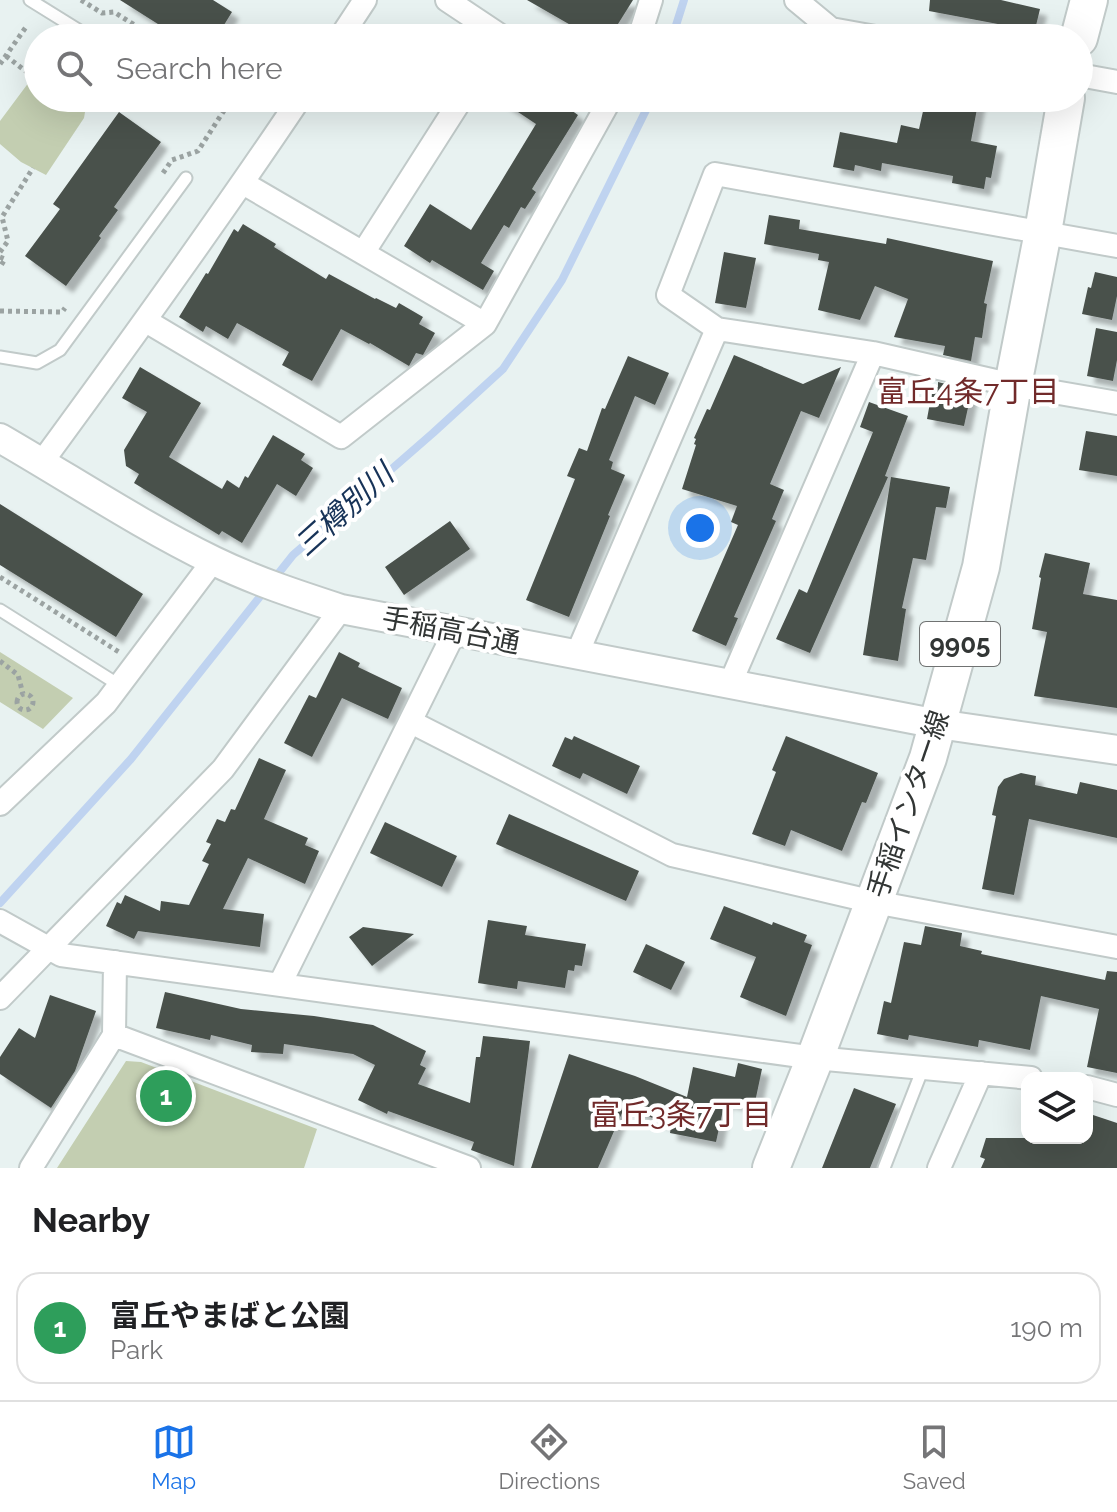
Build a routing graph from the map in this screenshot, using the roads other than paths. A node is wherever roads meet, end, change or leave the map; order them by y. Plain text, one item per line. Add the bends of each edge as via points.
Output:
1 (30, 0) edge
2 (365, 0) edge
3 (447, 0) edge
4 (651, 0) edge
5 (796, 0) edge
6 (1089, 0) edge
7 (69, 24) edge
8 (349, 24) edge
9 (482, 24) edge
10 (643, 24) edge
11 (825, 24) edge
12 (1083, 24) edge
13 (1093, 78) edge
14 (1117, 82) edge
15 (291, 112) edge
16 (453, 112) edge
17 (603, 112) edge
18 (1064, 112) edge
19 (186, 178) dead end
20 (243, 183) junction
21 (1043, 232) junction
22 (1117, 246) edge
23 (363, 253) junction
24 (146, 321) junction
25 (485, 324) junction
26 (717, 329) junction
27 (873, 353) junction
28 (0, 357) edge
29 (1013, 385) junction
30 (1117, 403) edge
31 (0, 438) edge
32 (42, 462) junction
33 (213, 561) junction
34 (341, 609) junction
35 (0, 610) edge
36 (455, 631) junction
37 (577, 654) junction
38 (730, 684) junction
39 (119, 685) junction
40 (411, 722) junction
41 (938, 724) junction
42 (1117, 750) edge
43 (0, 804) edge
44 (874, 902) junction
45 (10, 927) edge
46 (1117, 947) edge
47 (47, 948) junction
48 (115, 962) junction
49 (280, 984) junction
50 (0, 998) edge
51 (114, 1035) junction
52 (815, 1058) junction
53 (923, 1067) junction
54 (981, 1073) junction
55 (1021, 1077) edge
56 (1093, 1089) edge
57 (1117, 1095) edge
58 (31, 1168) edge
59 (469, 1168) edge
60 (771, 1168) edge
61 (884, 1168) edge
62 (939, 1168) edge

1 - 7 lane
2 - 8 street
3 - 9 street
4 - 10 street
5 - 11 street
6 - 12 main road
13 - 14 street
15 - 20 street
16 - 23 street
17 - 25 street
18 - 21 main road, 手稲インター線 / 9905
19 - 28 lane via 60,350 37,363
20 - 23 street
20 - 24 street
21 - 22 street
21 - 26 street via 715,174 668,295
21 - 29 main road, 手稲インター線 / 9905
23 - 25 street
24 - 25 street via 341,437
24 - 32 street
26 - 27 street
26 - 37 street
27 - 29 street
27 - 38 street
29 - 30 street
29 - 41 main road, 手稲インター線 / 9905 via 981,567
31 - 32 street, 手稲高台通
32 - 33 street, 手稲高台通
33 - 34 street, 手稲高台通
33 - 39 street
34 - 36 street, 手稲高台通
34 - 47 street via 223,769
35 - 39 lane
36 - 37 street, 手稲高台通
36 - 40 street
37 - 38 street, 手稲高台通
38 - 41 street, 手稲高台通
39 - 43 street
40 - 44 street via 672,855
40 - 49 street
41 - 42 street, 手稲高台通
41 - 44 main road, 手稲インター線 / 9905
44 - 46 street
44 - 52 main road, 手稲インター線 / 9905
45 - 47 street
47 - 48 street via 61,955
47 - 50 street
48 - 49 street
48 - 51 street
49 - 52 street
51 - 58 street
51 - 59 street
52 - 53 street
52 - 60 main road, 手稲インター線 / 9905
53 - 54 street
53 - 61 lane
54 - 55 street
54 - 62 street
56 - 57 street

